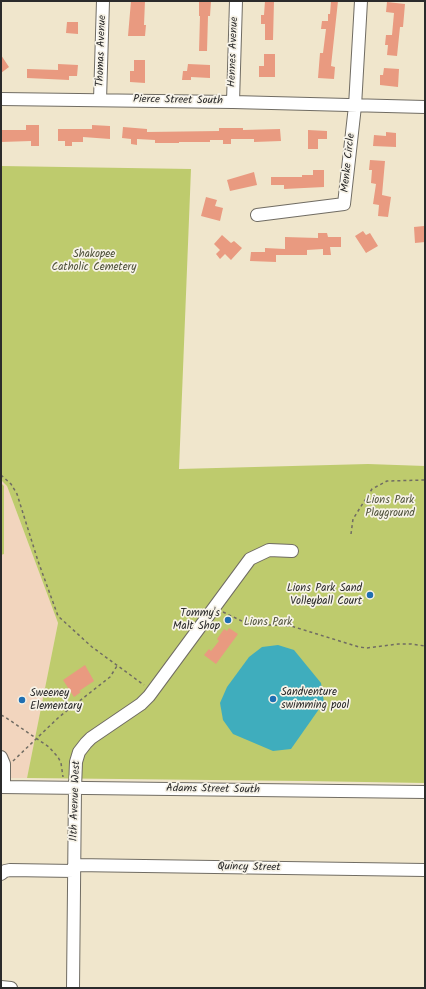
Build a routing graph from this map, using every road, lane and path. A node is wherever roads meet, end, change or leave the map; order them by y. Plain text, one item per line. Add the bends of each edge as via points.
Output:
1 (103, 1) edge
2 (236, 1) edge
3 (361, 1) edge
4 (1, 99) edge
5 (100, 100) junction
6 (232, 102) junction
7 (355, 106) junction
8 (425, 107) edge
9 (257, 216) dead end
10 (1, 475) edge
11 (425, 480) edge
12 (351, 534) dead end
13 (292, 551) dead end
14 (215, 606) junction
15 (425, 646) edge
16 (117, 666) junction
17 (147, 687) dead end
18 (1, 715) edge
19 (36, 738) junction
20 (5, 760) edge
21 (2, 787) edge
22 (69, 788) junction
23 (425, 792) edge
24 (74, 868) junction
25 (425, 870) edge
26 (1, 874) edge
27 (1, 987) edge
28 (11, 988) edge
29 (73, 988) edge

1 - 5 street, Thomas Avenue
2 - 6 street, Hennes Avenue
3 - 7 street
4 - 5 street, Pierce Street South
5 - 6 street, Pierce Street South
6 - 7 street, Pierce Street South
7 - 8 street, Pierce Street South
7 - 9 street, Menke Circle via 344,204
10 - 16 path via 17,494 58,616
11 - 12 path via 387,481 372,489 354,519
13 - 14 street, 11th Avenue West via 269,550 250,559
14 - 15 path via 248,624 291,626 359,647 398,644
14 - 22 street, 11th Avenue West via 146,700 82,747
16 - 17 path
16 - 19 path via 110,677
18 - 19 path
19 - 20 path
19 - 22 path via 50,747 58,757
20 - 21 street
21 - 22 street, Adams Street South
22 - 23 street, Adams Street South
22 - 24 street, 11th Avenue West
24 - 25 street, Quincy Street
24 - 26 street, Quincy Street via 10,870
24 - 29 street, 11th Avenue West
27 - 28 street

